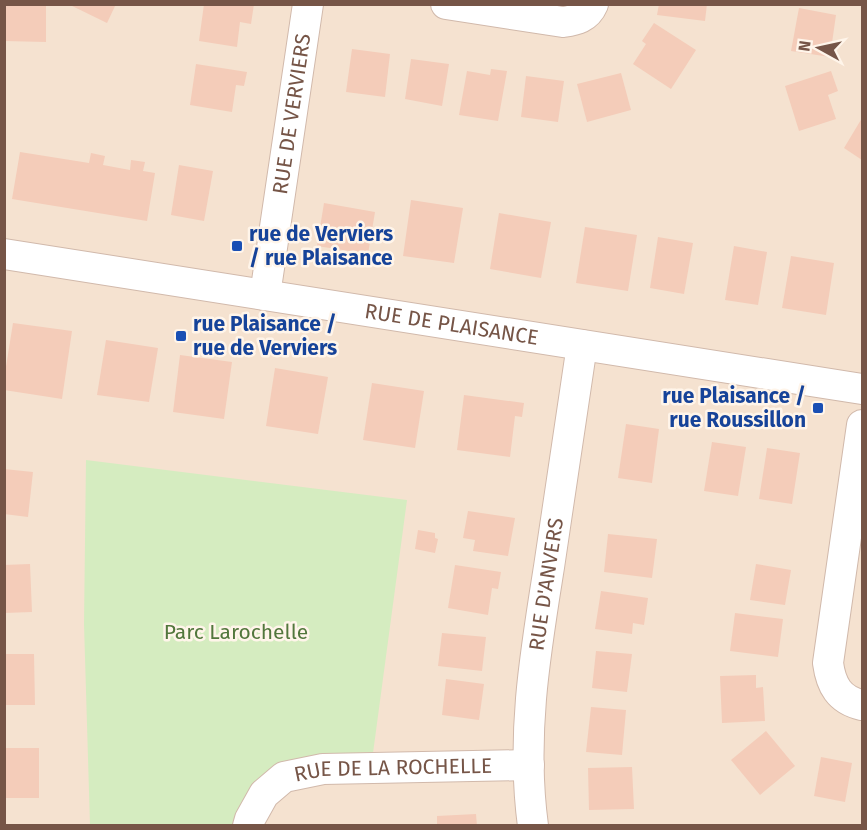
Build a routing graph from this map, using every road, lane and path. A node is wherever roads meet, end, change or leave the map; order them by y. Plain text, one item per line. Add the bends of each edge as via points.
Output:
1 (308, 4) edge
2 (446, 4) edge
3 (593, 4) edge
4 (4, 254) edge
5 (266, 295) junction
6 (582, 345) junction
7 (862, 389) edge
8 (862, 425) edge
9 (862, 705) edge
10 (529, 765) junction
11 (248, 825) edge
12 (533, 825) edge

1 - 5 street, RUE DE VERVIERS
2 - 3 street via 563,22 578,20
4 - 5 street, RUE DE PLAISANCE
5 - 6 street, RUE DE PLAISANCE
6 - 7 street, RUE DE PLAISANCE
6 - 10 street, RUE D'ANVERS via 535,655
8 - 9 street via 828,663 830,678 840,694
10 - 11 street, RUE DE LA ROCHELLE via 323,769 284,777 264,794
10 - 12 street, RUE D'ANVERS

